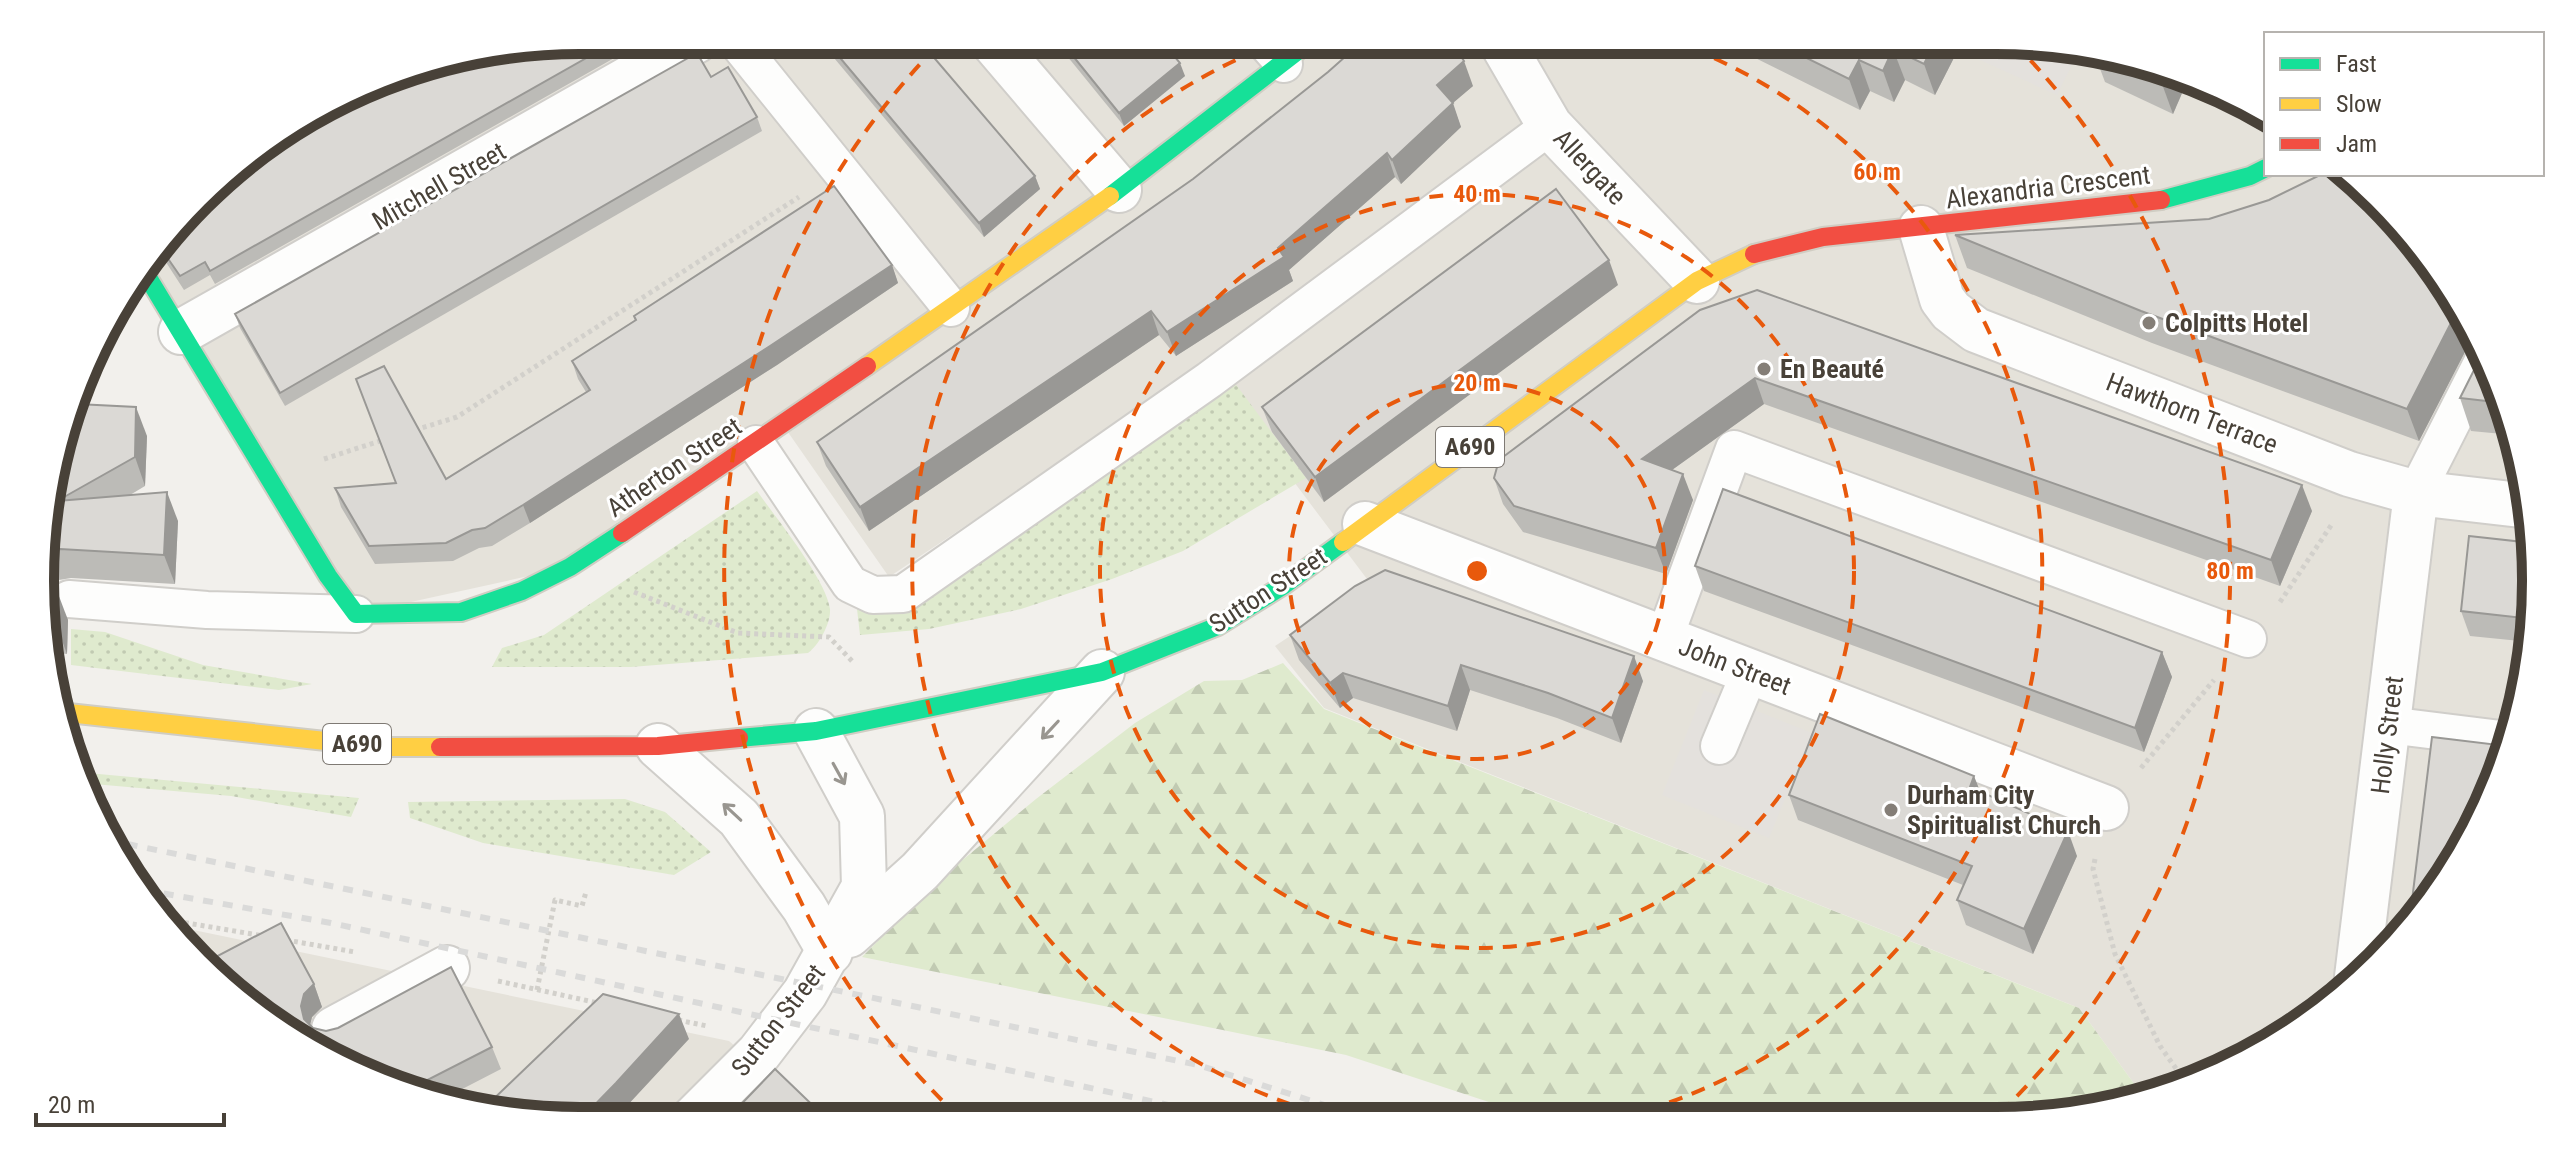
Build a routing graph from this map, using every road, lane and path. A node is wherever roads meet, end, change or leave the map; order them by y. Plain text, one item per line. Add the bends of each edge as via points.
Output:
1 (672, 54) edge
2 (746, 54) edge
3 (1003, 54) edge
4 (1271, 54) edge
5 (1508, 54) edge
6 (1550, 126) junction
7 (2264, 169) edge
8 (840, 171) junction
9 (1119, 190) junction
10 (1921, 228) junction
11 (149, 279) edge
12 (1697, 281) junction
13 (951, 308) junction
14 (181, 332) junction
15 (2478, 371) edge
16 (412, 431) edge
17 (397, 436) edge
18 (756, 444) junction
19 (269, 476) junction
20 (2416, 493) junction
21 (2516, 504) edge
22 (1365, 524) junction
23 (570, 567) junction
24 (69, 599) dead end
25 (356, 614) junction
26 (1664, 639) junction
27 (2248, 639) dead end
28 (853, 662) dead end
29 (1102, 672) junction
30 (1750, 672) junction
31 (2193, 705) dead end
32 (71, 713) edge
33 (2388, 725) junction
34 (816, 731) junction
35 (2497, 739) edge
36 (658, 746) junction
37 (1719, 746) dead end
38 (2106, 808) junction
39 (586, 892) dead end
40 (830, 952) junction
41 (2359, 961) edge
42 (447, 968) edge
43 (537, 990) dead end
44 (588, 1001) dead end
45 (604, 1004) edge
46 (665, 1017) edge
47 (696, 1024) dead end
48 (334, 1029) edge
49 (2180, 1074) edge
50 (705, 1107) edge

1 - 14 street, Mitchell Street
2 - 8 lane
3 - 9 street
4 - 9 main road, Atherton Street
5 - 6 street, Allergate
6 - 12 street, Allergate
6 - 18 lane via 1209,380 903,594 873,595 850,584
7 - 10 main road, Alexandria Crescent / A690 via 2158,201
8 - 13 lane
8 - 16 path via 457,417
9 - 13 main road, Atherton Street
10 - 12 main road, Alexandria Crescent / A690 via 1823,237 1761,251
10 - 20 street, Hawthorn Terrace via 1942,299 1976,330 2349,474
11 - 14 main road
12 - 22 main road, Sutton Street / A690
13 - 18 main road, Atherton Street
14 - 19 main road
15 - 20 lane
17 - 19 path
18 - 23 main road, Atherton Street
19 - 25 main road
20 - 21 street, Hawthorn Terrace
20 - 33 street, Holly Street
22 - 26 street, John Street
22 - 29 main road, Sutton Street / A690 via 1218,626
23 - 25 main road, Atherton Street via 461,612
23 - 28 path via 738,633 829,637
24 - 25 lane
26 - 27 lane via 1734,449
26 - 30 street, John Street
29 - 34 main road, A690
29 -> 40 street, Sutton Street via 920,871
30 - 37 lane
30 - 38 street, John Street
31 - 38 path
32 - 36 main road, A690 via 381,747
33 - 35 lane
33 - 41 street, Holly Street
34 - 36 main road, A690
34 -> 40 street, Sutton Street via 862,816 864,887
40 -> 36 street, Sutton Street via 739,818
38 - 49 path via 2093,869 2115,954 2160,1046
39 - 43 path via 582,906 555,900
40 - 50 street, Sutton Street via 759,1053
42 - 48 street
44 - 45 path
46 - 47 path

